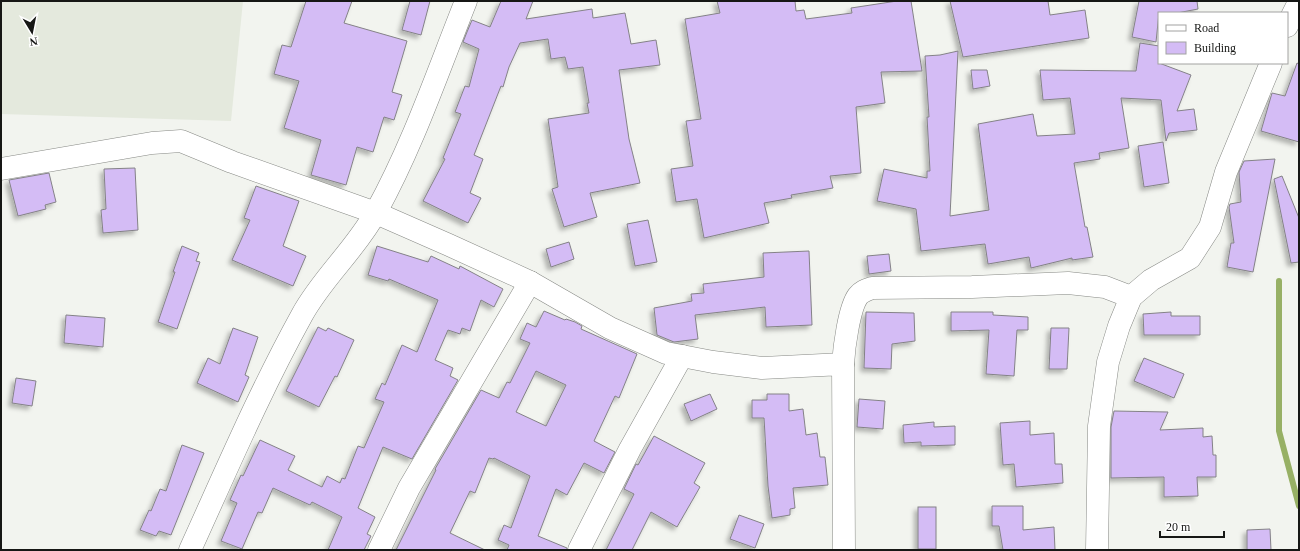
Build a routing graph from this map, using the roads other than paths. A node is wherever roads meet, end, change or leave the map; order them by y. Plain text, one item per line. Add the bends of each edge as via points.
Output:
1 (466, 1) edge
2 (1299, 2) edge
3 (1288, 24) edge
4 (1271, 64) edge
5 (1, 169) edge
6 (376, 213) junction
7 (530, 282) junction
8 (1131, 297) junction
9 (682, 356) junction
10 (843, 364) junction
11 (190, 550) edge
12 (379, 550) edge
13 (579, 550) edge
14 (844, 550) edge
15 (1097, 550) edge

1 - 6 street via 402,160
2 - 3 street
4 - 8 street via 1226,172 1210,228 1190,258 1151,280
5 - 6 street via 152,142 181,141 232,162
6 - 7 street
6 - 11 street via 302,314 249,420
7 - 9 street via 610,328 666,352
7 - 12 street via 409,488
8 - 10 street via 1105,288 1068,283 972,288 872,288 857,297 844,340
8 - 15 street via 1108,362 1099,426
9 - 10 street via 762,368
9 - 13 street via 630,449
10 - 14 street

